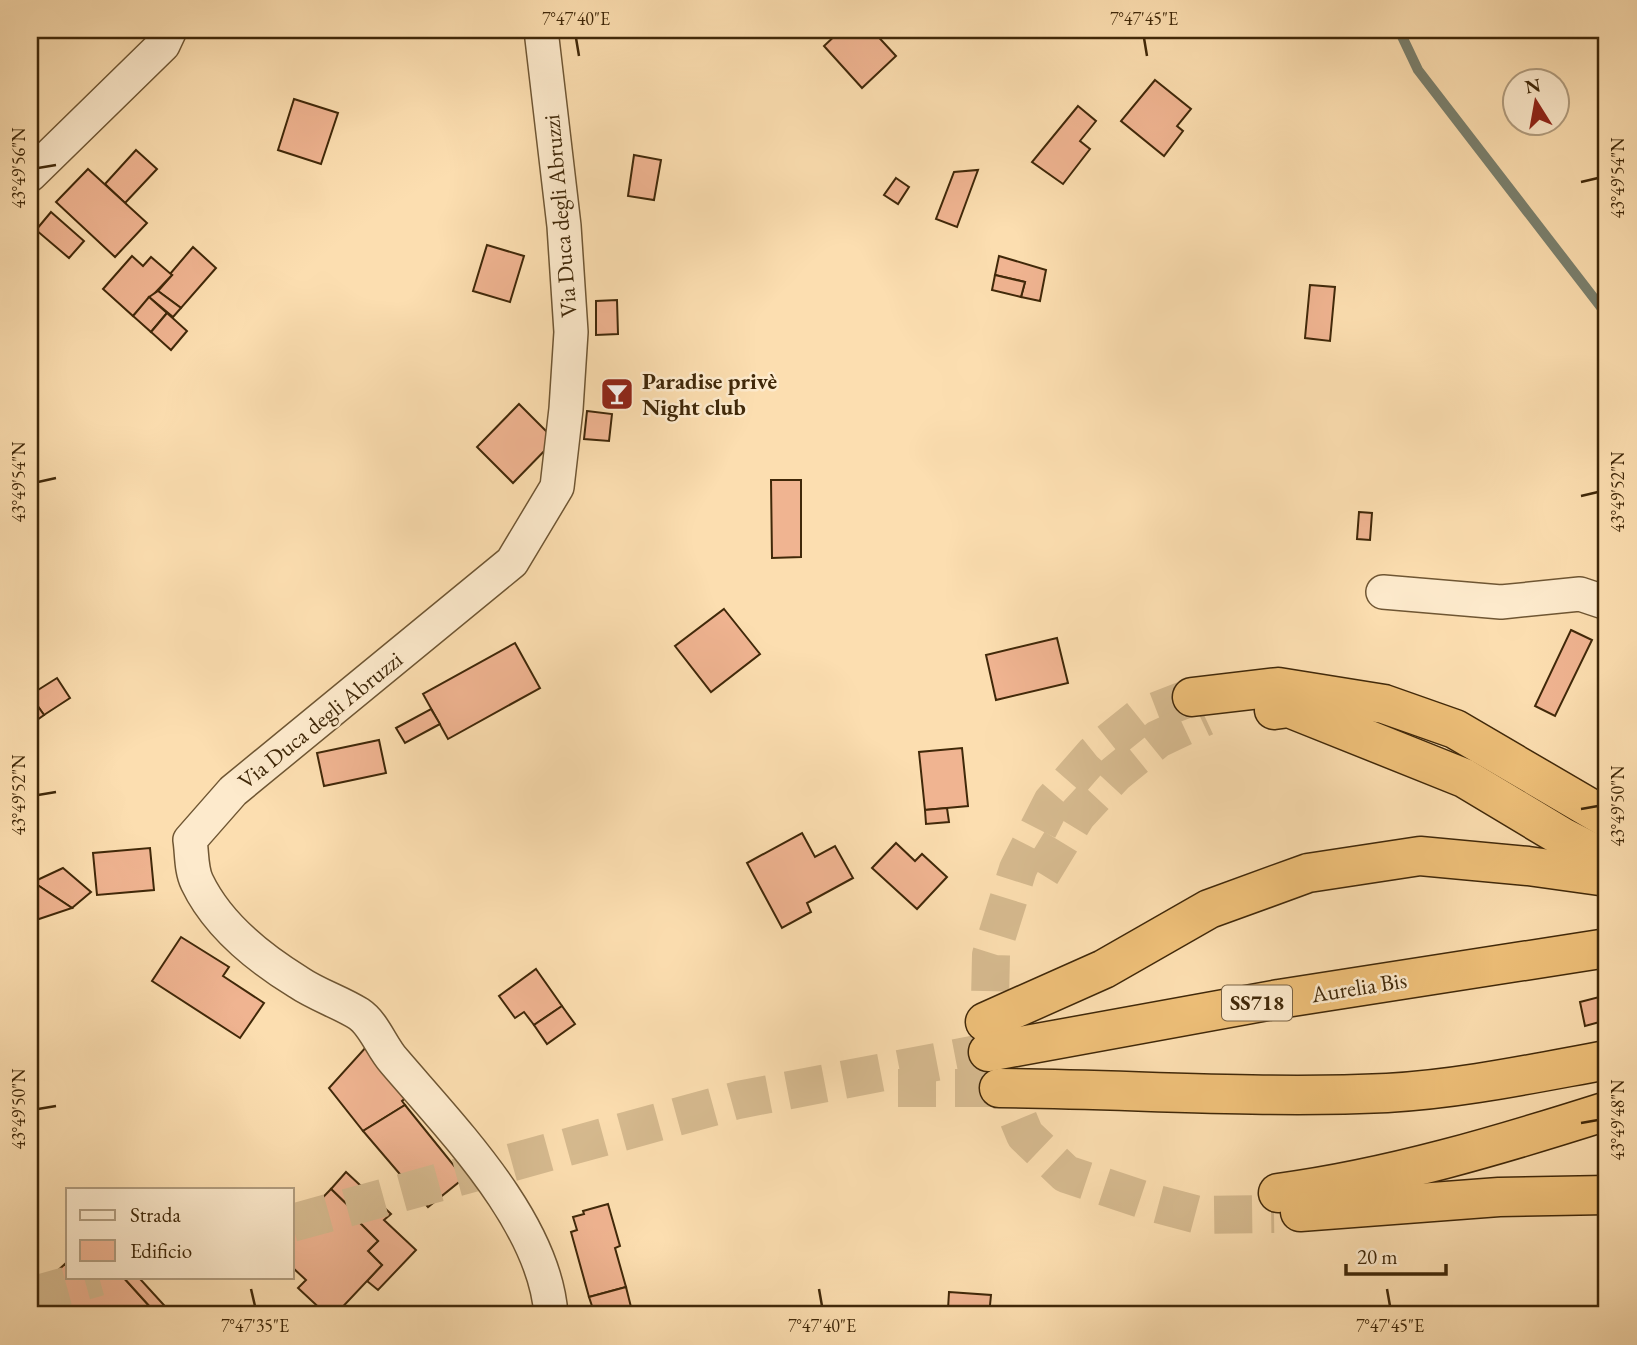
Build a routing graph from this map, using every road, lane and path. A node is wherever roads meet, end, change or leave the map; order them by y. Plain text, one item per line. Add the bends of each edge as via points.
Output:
1 (170, 30) edge
2 (541, 30) edge
3 (30, 175) edge
4 (1383, 592) dead end
5 (1607, 603) edge
6 (1592, 809) edge
7 (1607, 860) edge
8 (1607, 877) edge
9 (1607, 948) edge
10 (1607, 1060) edge
11 (999, 1088) tunnel mouth
12 (1607, 1111) edge
13 (1607, 1195) edge
14 (551, 1315) edge

1 - 3 street via 163,45
2 - 14 street, Via Duca degli Abruzzi via 565,226 571,332 558,487 512,562 233,791 190,840 196,880 213,908 251,948 298,983 362,1016 482,1166 532,1242
4 - 5 street via 1501,602 1580,594
6 - 7 highway via 1455,729 1384,704 1278,687 1199,707 1289,708 1464,778
8 - 9 highway, Aurelia Bis / SS718 via 1420,856 1308,873 1209,909 987,1037 1279,999
10 - 11 highway via 1390,1093
12 - 13 highway via 1276,1204

